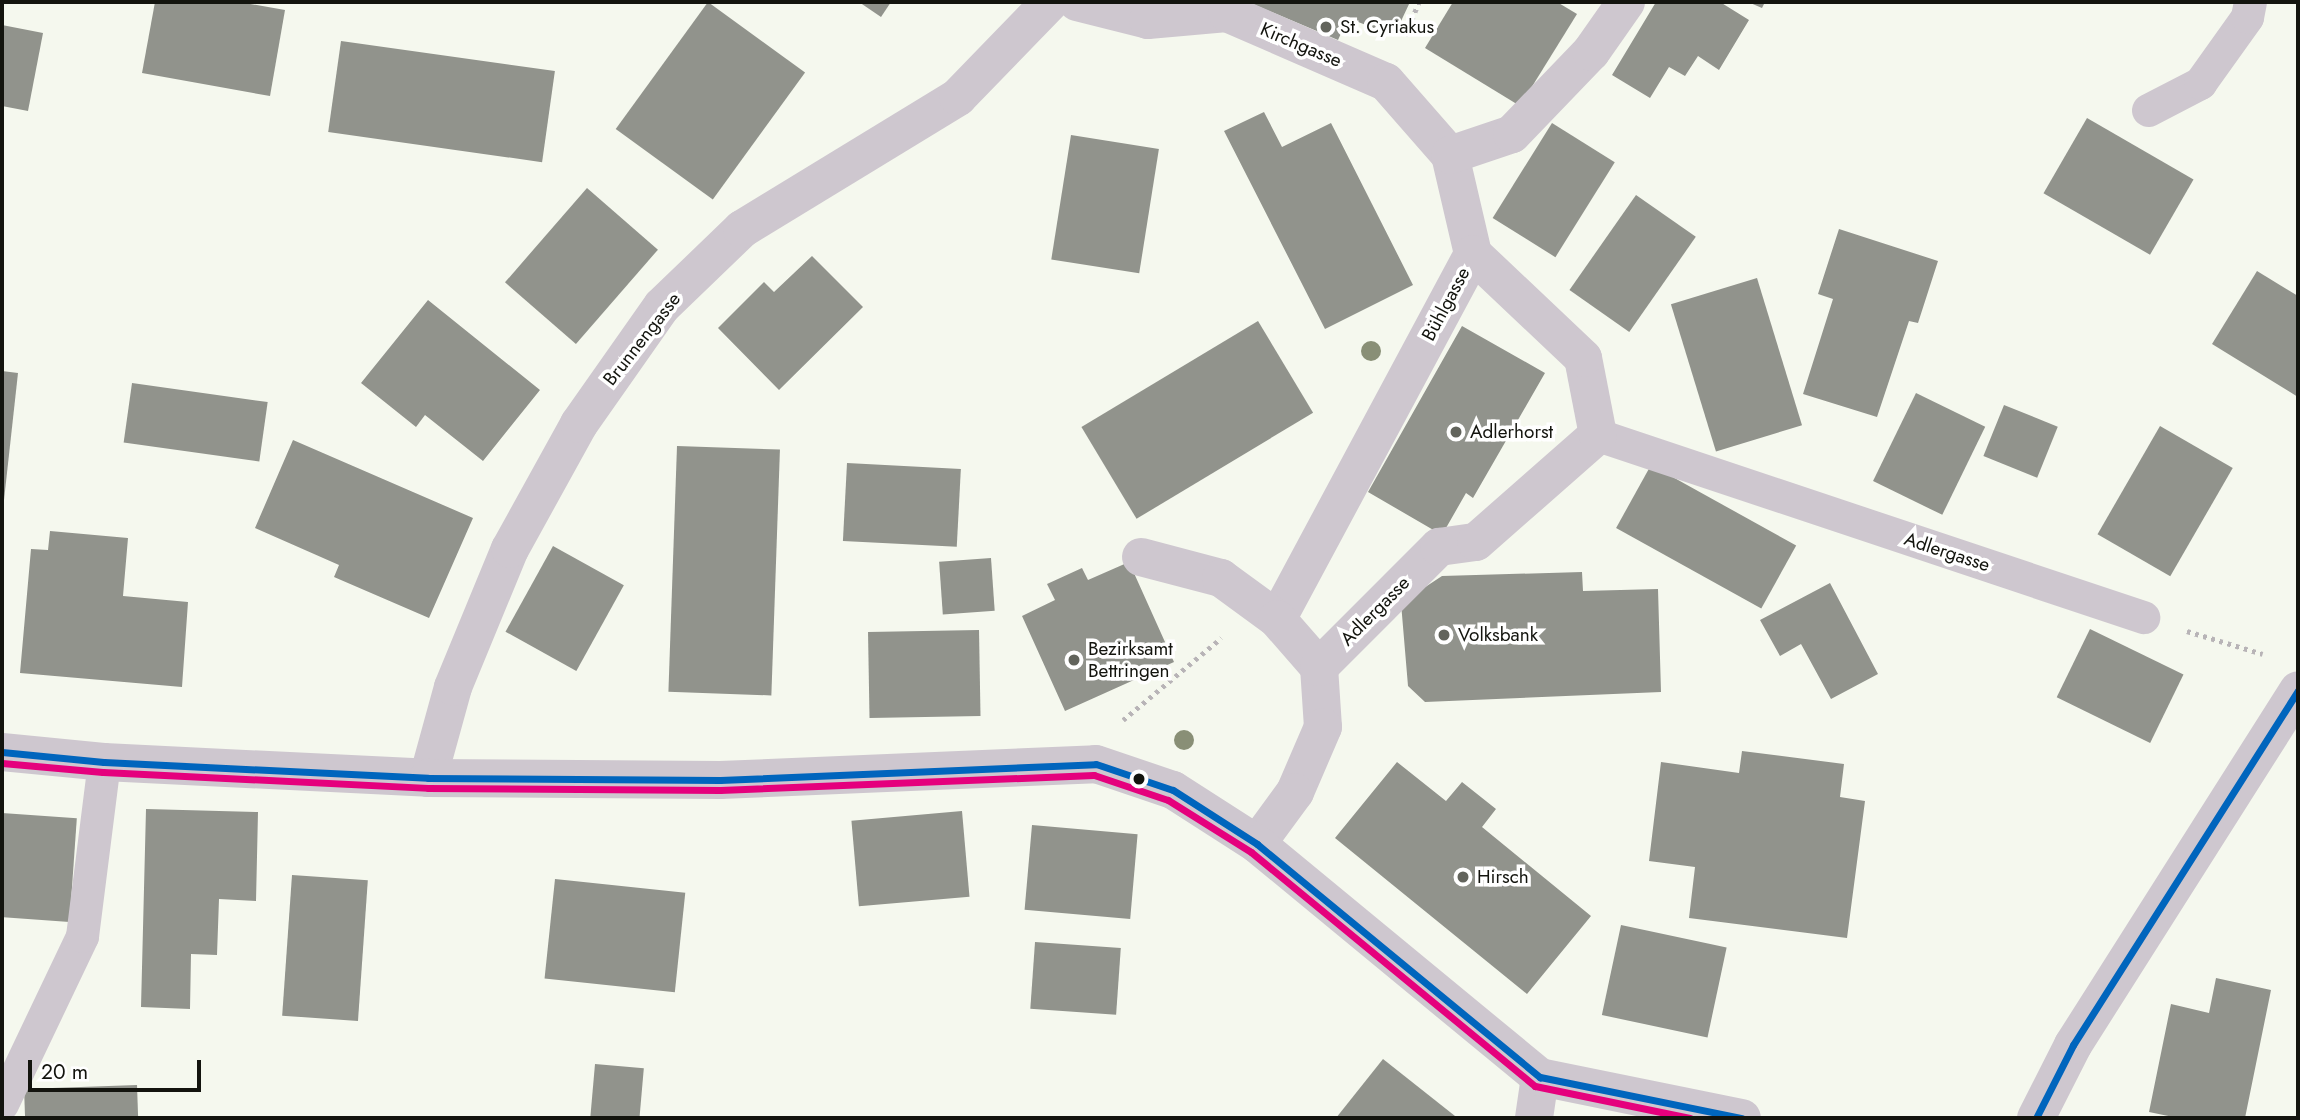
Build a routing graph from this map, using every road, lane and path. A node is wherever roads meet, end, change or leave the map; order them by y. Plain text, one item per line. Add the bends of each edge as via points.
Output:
1 (1051, 2) edge
2 (1077, 2) edge
3 (1626, 2) edge
4 (2250, 2) edge
5 (2148, 110) dead end
6 (1450, 155) junction
7 (1474, 254) junction
8 (1598, 435) junction
9 (1141, 557) dead end
10 (1268, 612) junction
11 (2143, 617) joint
12 (2272, 657) dead end
13 (1319, 667) junction
14 (2298, 690) edge
15 (2, 752) edge
16 (104, 762) junction
17 (1069, 765) junction
18 (428, 778) junction
19 (1257, 844) junction
20 (1540, 1077) junction
21 (2, 1104) edge
22 (1534, 1118) edge
23 (1742, 1118) edge
24 (2036, 1118) edge

1 - 18 street, Brunnengasse via 958,97 742,229 662,306 579,424 510,549 453,687
2 - 6 street, Kirchgasse via 1148,20 1227,13 1386,82
3 - 6 street via 1591,52 1513,134
4 - 5 lane via 2247,17 2200,83
6 - 7 street, Bühlgasse
7 - 8 street via 1583,358
7 - 10 street, Bühlgasse
8 - 11 lane, Adlergasse
8 - 13 street, Adlergasse via 1476,542 1440,547
9 - 10 street via 1221,578
10 - 13 street
10 - 17 path
11 - 12 path
13 - 19 street via 1323,727 1295,792
14 - 24 street via 2073,1045
15 - 16 street
16 - 18 street
16 - 21 lane via 82,936
17 - 18 street via 720,780
17 - 19 street via 1096,764 1173,790
19 - 20 street
20 - 22 street
20 - 23 street

